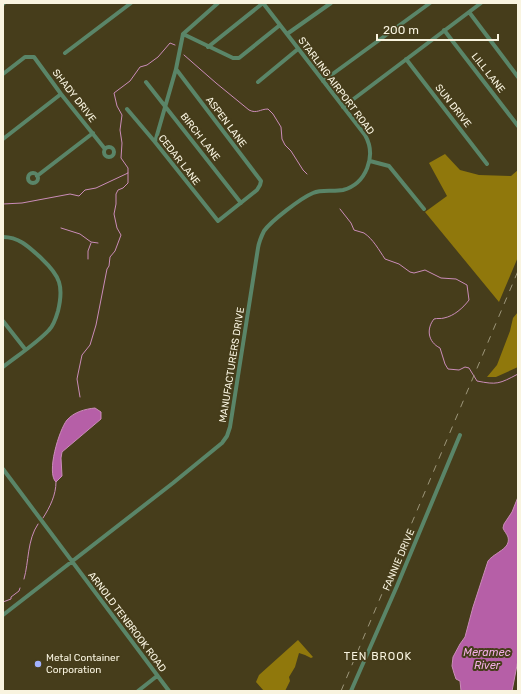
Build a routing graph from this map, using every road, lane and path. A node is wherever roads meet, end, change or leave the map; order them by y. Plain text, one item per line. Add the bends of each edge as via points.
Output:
1 (131, 3) edge
2 (218, 3) edge
3 (263, 3) edge
4 (331, 3) edge
5 (430, 3) edge
6 (481, 3) edge
7 (469, 12) junction
8 (280, 25) junction
9 (444, 30) junction
10 (183, 34) junction
11 (287, 34) junction
12 (208, 47) junction
13 (298, 49) junction
14 (65, 53) dead end
15 (406, 59) junction
16 (176, 69) junction
17 (3, 74) edge
18 (518, 77) edge
19 (323, 81) junction
20 (146, 82) dead end
21 (258, 82) dead end
22 (61, 94) junction
23 (165, 106) junction
24 (343, 107) junction
25 (127, 109) dead end
26 (518, 126) edge
27 (93, 133) junction
28 (3, 139) edge
29 (155, 142) junction
30 (105, 148) dead end
31 (370, 161) junction
32 (487, 164) dead end
33 (38, 176) dead end
34 (241, 203) junction
35 (424, 210) dead end
36 (3, 237) edge
37 (253, 248) dead end
38 (258, 248) junction
39 (3, 321) edge
40 (25, 349) junction
41 (3, 367) edge
42 (460, 436) dead end
43 (3, 469) edge
44 (72, 562) junction
45 (3, 614) edge
46 (157, 676) junction
47 (138, 691) edge
48 (169, 691) edge
49 (351, 691) edge

1 - 14 street
2 - 10 street
3 - 8 street, STARLING AIRPORT ROAD
3 - 12 street
4 - 11 street
5 - 19 street
6 - 7 street
7 - 9 street
7 - 18 street
8 - 11 street, STARLING AIRPORT ROAD
8 - 12 street via 239,58 233,58
9 - 15 street
9 - 26 street, LILL LANE
10 - 12 street
10 - 16 street
11 - 13 street, STARLING AIRPORT ROAD
13 - 19 street, STARLING AIRPORT ROAD
13 - 21 street
15 - 24 street
15 - 32 street, SUN DRIVE
16 - 23 street
16 - 34 street, ASPEN LANE via 261,181 257,190
17 - 22 street, SHADY DRIVE via 25,57 34,57
19 - 24 street, STARLING AIRPORT ROAD
20 - 23 street, BIRCH LANE
22 - 27 street, SHADY DRIVE
22 - 28 street
23 - 29 street
23 - 34 street, BIRCH LANE
24 - 31 street, STARLING AIRPORT ROAD via 367,138
25 - 29 street, CEDAR LANE
27 - 30 street, SHADY DRIVE
27 - 33 street
29 - 34 street, CEDAR LANE via 215,219 218,221
31 - 35 street via 389,166
31 - 38 street, MANUFACTURERS DRIVE via 364,175 353,186 312,194 274,221 264,232
36 - 40 street via 17,239 28,246 52,270 60,285 60,301 52,327
37 - 38 street
38 - 44 street, MANUFACTURERS DRIVE via 231,424 225,439 218,448
39 - 40 street
40 - 41 street
42 - 49 street, FANNIE DRIVE
43 - 44 street, ARNOLD TENBROOK ROAD
44 - 45 street, MANUFACTURERS DRIVE
44 - 46 street, ARNOLD TENBROOK ROAD
46 - 47 street
46 - 48 street, ARNOLD TENBROOK ROAD

